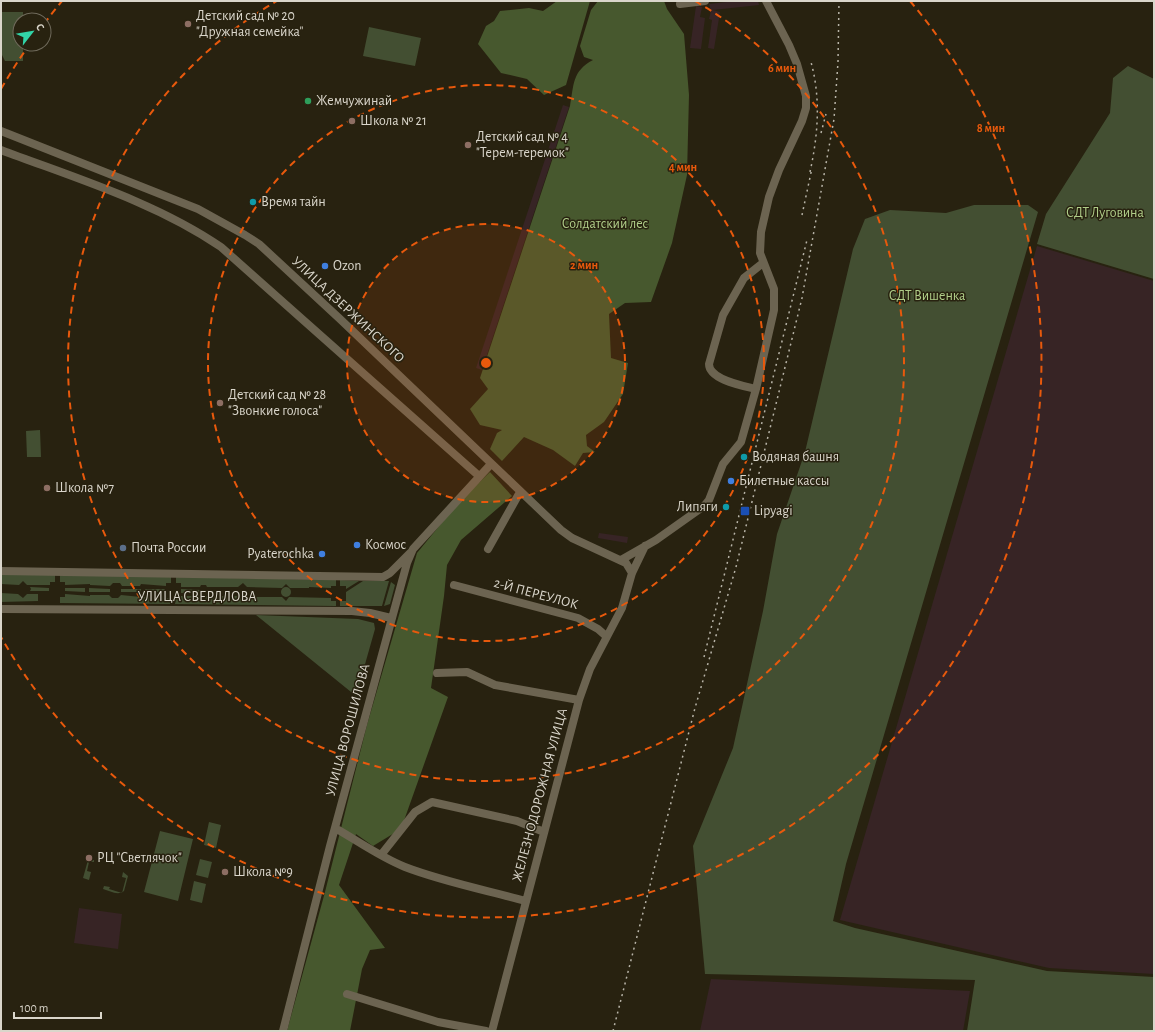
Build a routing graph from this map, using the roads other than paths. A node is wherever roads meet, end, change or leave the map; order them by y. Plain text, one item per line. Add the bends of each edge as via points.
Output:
1 (705, 1) edge
2 (766, 1) edge
3 (680, 4) dead end
4 (1, 131) edge
5 (1, 150) edge
6 (763, 262) junction
7 (756, 389) junction
8 (491, 464) junction
9 (480, 476) junction
10 (520, 492) junction
11 (645, 546) junction
12 (488, 548) dead end
13 (413, 549) junction
14 (621, 560) junction
15 (1, 571) edge
16 (632, 573) junction
17 (454, 585) dead end
18 (1, 608) edge
19 (391, 618) junction
20 (606, 636) junction
21 (437, 673) dead end
22 (579, 700) junction
23 (335, 828) junction
24 (544, 832) junction
25 (381, 855) junction
26 (526, 900) junction
27 (347, 994) dead end
28 (283, 1031) edge
29 (486, 1031) edge
30 (492, 1031) edge

1 - 3 street
2 - 6 street via 797,64 806,102 802,122 769,197 759,243
4 - 8 street, УЛИЦА ДЗЕРЖИНСКОГО via 198,209 259,244
5 - 9 street via 153,210 199,232 215,243
6 - 7 street via 774,290 774,310
6 - 7 street via 744,278 723,315 709,364 710,370 716,376 736,385
7 - 11 street via 741,442 723,464 709,500 698,512
8 - 9 street, УЛИЦА ВОРОШИЛОВА
8 - 10 street, УЛИЦА ДЗЕРЖИНСКОГО
9 - 13 street, УЛИЦА ВОРОШИЛОВА
10 - 12 street
10 - 14 street, УЛИЦА ДЗЕРЖИНСКОГО via 572,538
11 - 14 street
11 - 16 street, ЖЕЛЕЗНОДОРОЖНАЯ УЛИЦА
13 - 15 street, УЛИЦА СВЕРДЛОВА via 383,577
13 - 19 street, УЛИЦА ВОРОШИЛОВА
14 - 16 street, УЛИЦА ДЗЕРЖИНСКОГО via 629,566
16 - 20 street, ЖЕЛЕЗНОДОРОЖНАЯ УЛИЦА via 622,608
17 - 20 street, 2-Й ПЕРЕУЛОК via 578,618
18 - 19 street, УЛИЦА СВЕРДЛОВА via 352,611
19 - 23 street, УЛИЦА ВОРОШИЛОВА
20 - 22 street, ЖЕЛЕЗНОДОРОЖНАЯ УЛИЦА
21 - 22 street via 467,672 495,685
22 - 24 street, ЖЕЛЕЗНОДОРОЖНАЯ УЛИЦА
23 - 25 street
23 - 28 street, УЛИЦА ВОРОШИЛОВА
24 - 25 street via 517,820 432,802 415,812
24 - 26 street, ЖЕЛЕЗНОДОРОЖНАЯ УЛИЦА
25 - 26 street via 431,876
26 - 30 street, ЖЕЛЕЗНОДОРОЖНАЯ УЛИЦА
27 - 29 street via 438,1022

